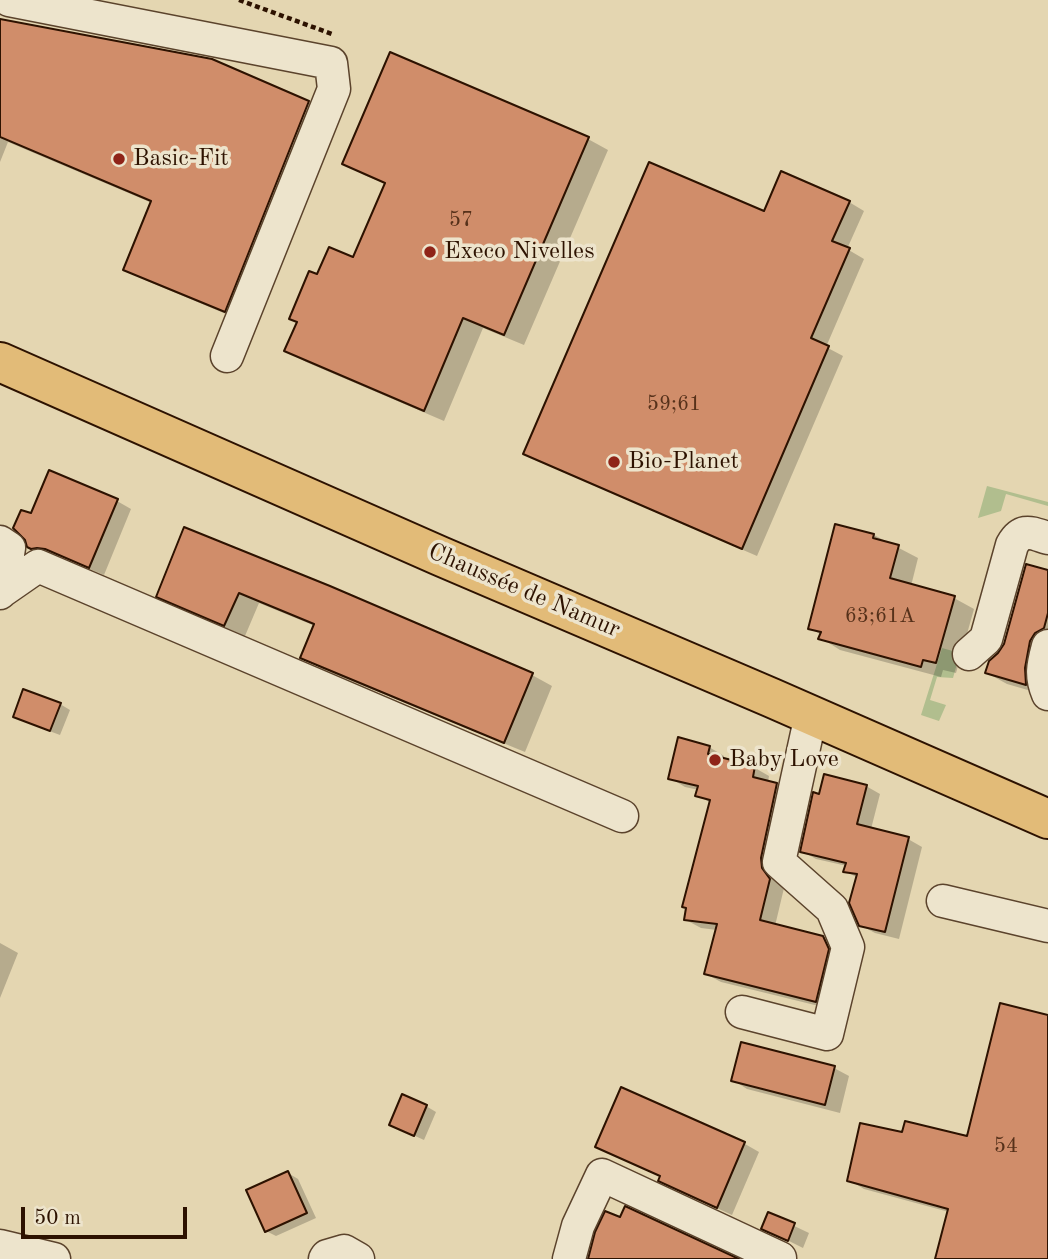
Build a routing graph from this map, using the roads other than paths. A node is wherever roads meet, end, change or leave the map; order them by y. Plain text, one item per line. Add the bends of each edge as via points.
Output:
1 (9, 0) edge
2 (227, 356) dead end
3 (0, 362) edge
4 (1048, 538) edge
5 (0, 542) edge
6 (1011, 549) junction
7 (1048, 556) edge
8 (1, 592) edge
9 (1048, 646) edge
10 (969, 654) dead end
11 (1048, 694) edge
12 (811, 715) junction
13 (622, 816) dead end
14 (1048, 819) edge
15 (943, 901) dead end
16 (1048, 926) edge
17 (742, 1012) dead end
18 (0, 1246) edge
19 (54, 1259) edge
20 (325, 1259) edge
21 (358, 1259) edge
22 (569, 1259) edge
23 (779, 1259) edge

1 - 2 lane via 331,63 334,89
3 - 12 main road, Chaussée de Namur
4 - 6 lane via 1027,532 1017,536
5 - 8 lane via 9,548
6 - 7 lane
6 - 10 lane via 986,639
8 - 13 lane via 38,566
9 - 11 lane via 1042,668
12 - 14 main road, Chaussée de Namur
12 - 17 lane via 779,862 832,909 848,947 827,1034
15 - 16 lane
18 - 19 lane
20 - 21 lane via 345,1251
22 - 23 lane via 601,1175

